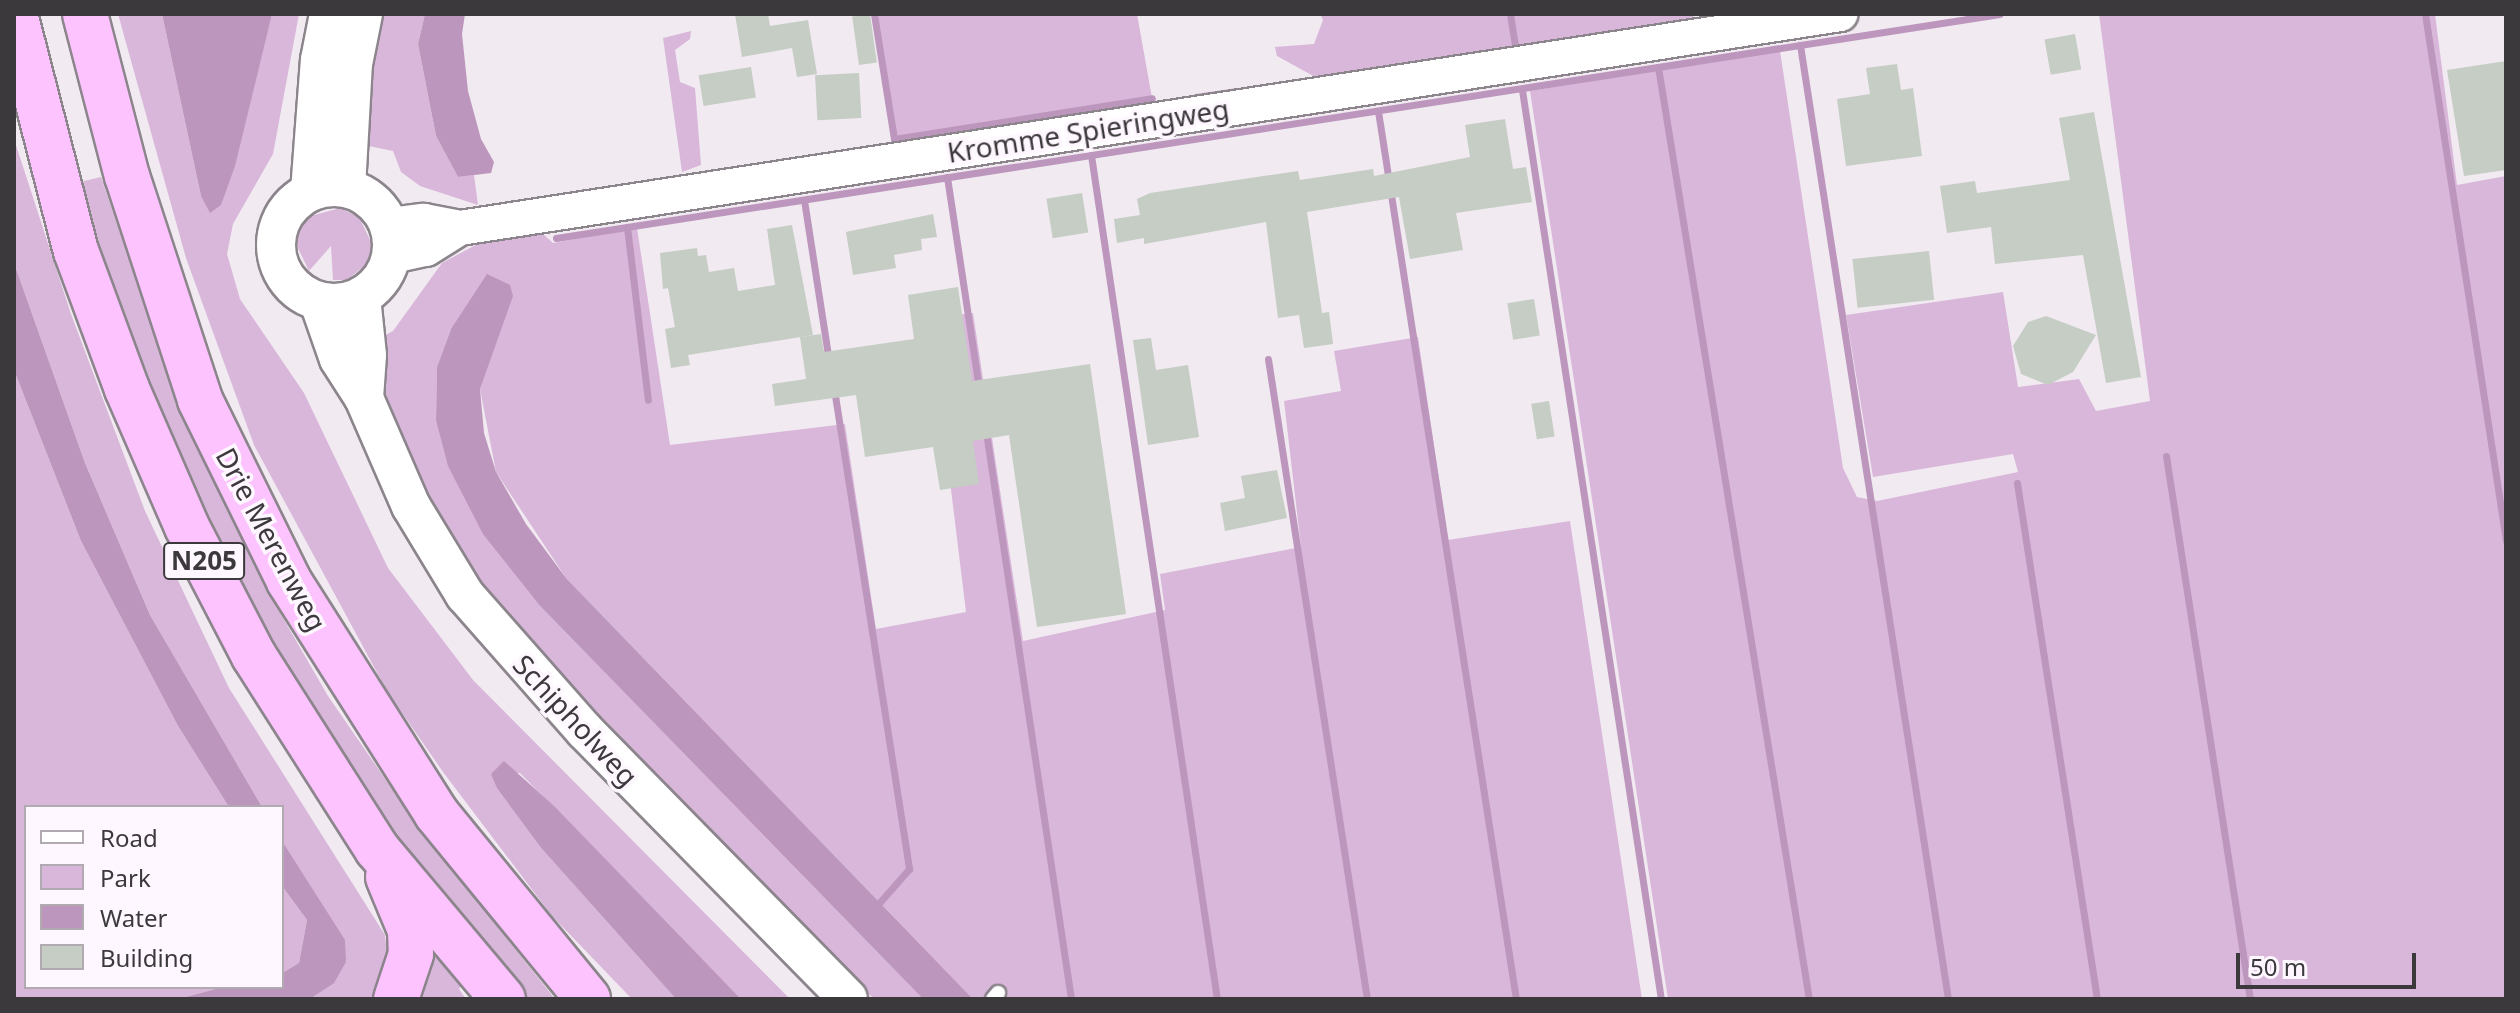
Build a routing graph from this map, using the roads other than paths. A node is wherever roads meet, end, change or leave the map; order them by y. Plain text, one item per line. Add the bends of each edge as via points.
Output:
1 (15, 14) edge
2 (85, 14) edge
3 (329, 14) edge
4 (363, 14) edge
5 (1841, 14) edge
6 (1715, 24) edge
7 (328, 190) junction
8 (390, 241) junction
9 (361, 297) junction
10 (319, 302) junction
11 (364, 398) junction
12 (377, 849) junction
13 (396, 999) edge
14 (503, 999) edge
15 (588, 999) edge
16 (848, 999) edge

1 - 12 highway, N205 via 76,251 127,389 187,527 254,656
2 - 15 highway, Drie Merenweg / N205 via 127,176 200,400 289,581 436,813
3 - 7 main road via 320,60
4 - 7 main road
5 - 6 street, Kromme Spieringweg
6 - 8 street, Kromme Spieringweg via 460,228 426,249
7 - 8 main road via 373,201
7 - 10 main road via 281,220 277,250 286,278
8 - 9 main road via 376,287
9 - 10 main road
9 - 11 main road, Schipholweg via 367,355
10 - 11 main road, Schipholweg via 339,359
11 - 16 main road, Schipholweg via 411,506 497,636
12 - 13 highway, N205 via 410,930 411,954
12 - 14 highway, N205

